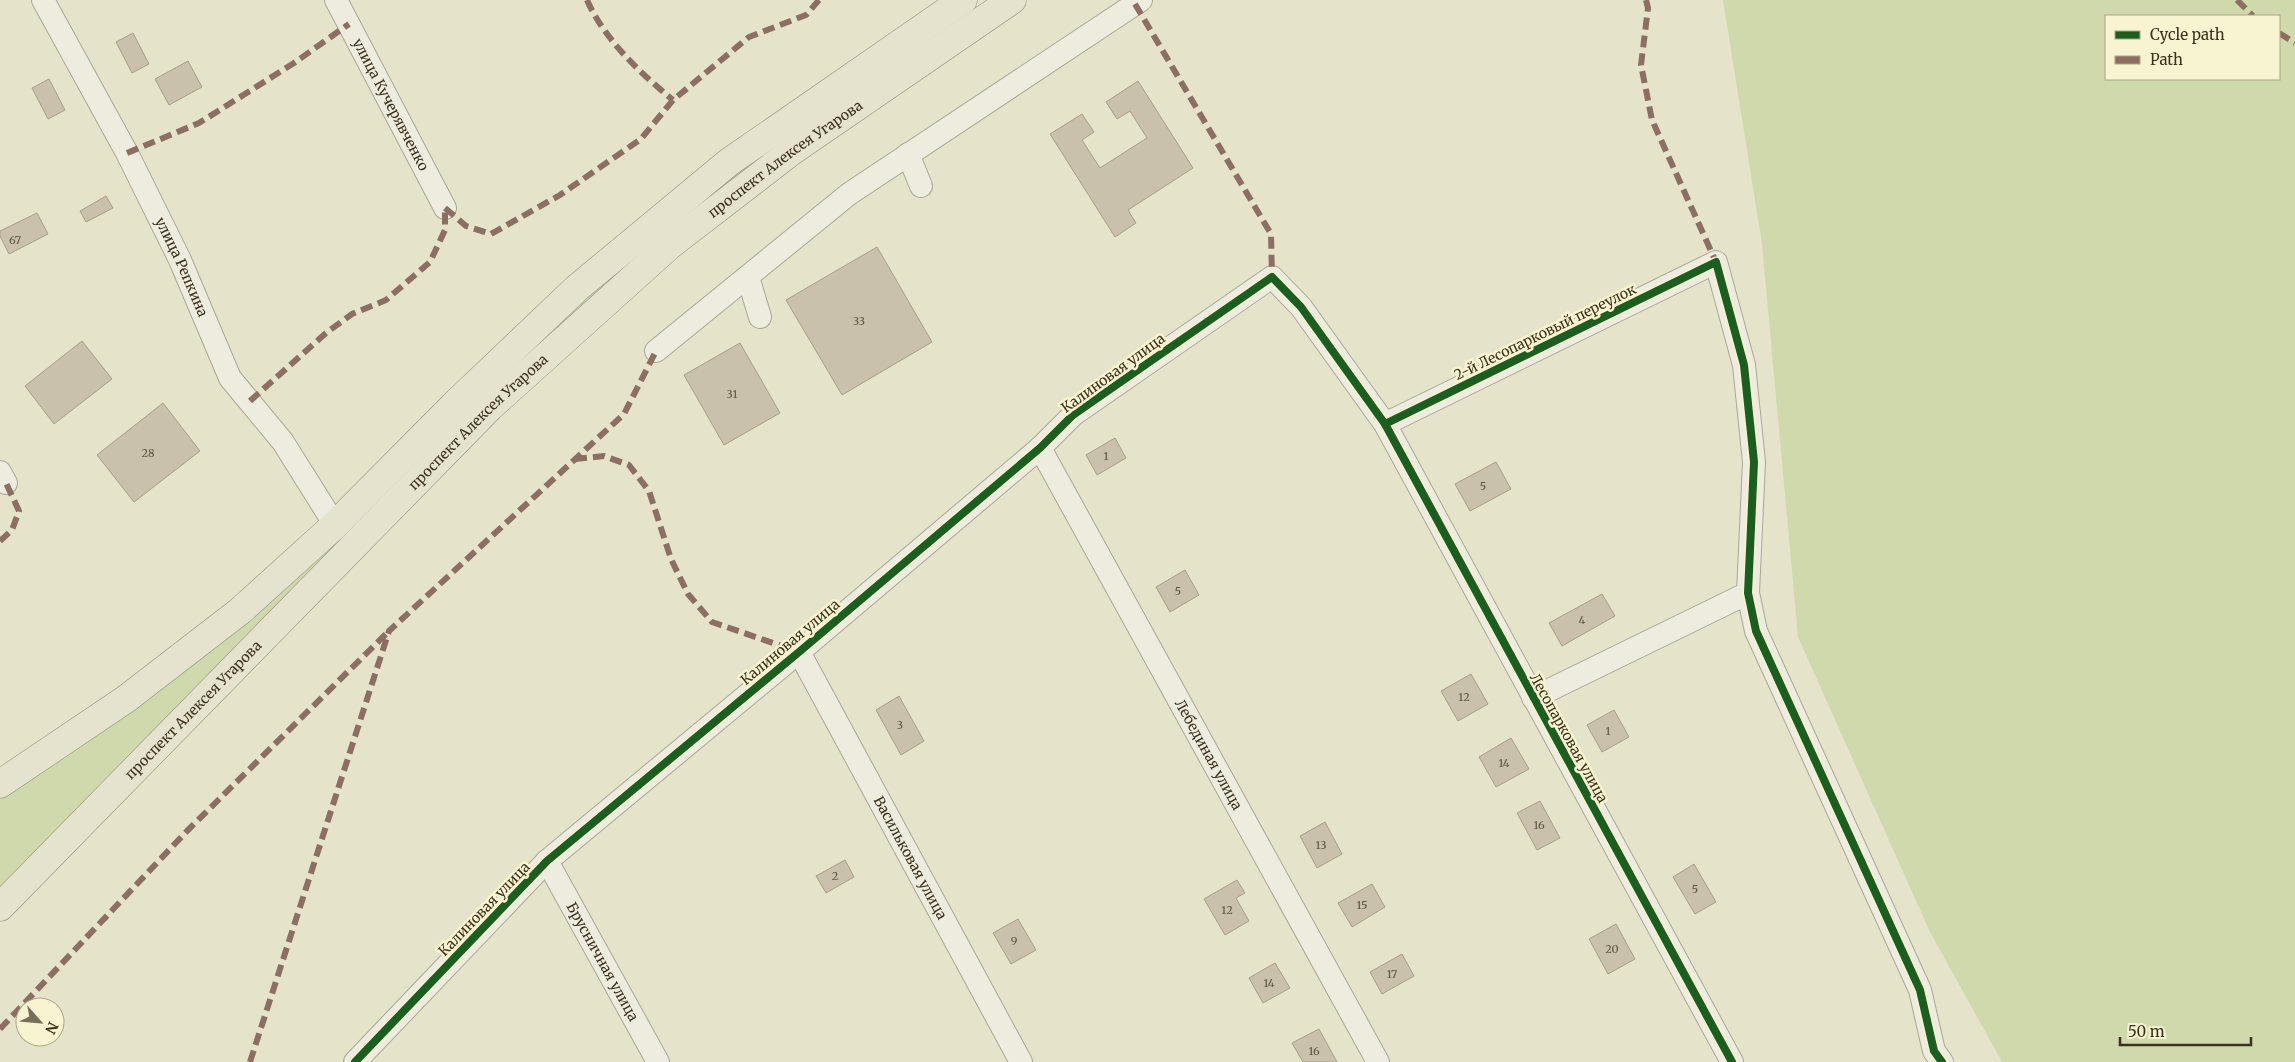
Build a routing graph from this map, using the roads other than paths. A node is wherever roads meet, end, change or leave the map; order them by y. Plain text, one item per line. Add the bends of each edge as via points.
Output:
1 (43, 0) edge
2 (336, 0) edge
3 (1012, 0) edge
4 (1141, 0) edge
5 (952, 3) edge
6 (965, 32) junction
7 (908, 154) junction
8 (921, 186) dead end
9 (446, 208) dead end
10 (748, 277) junction
11 (1272, 277) joint
12 (760, 317) dead end
13 (656, 351) dead end
14 (1385, 424) junction
15 (1040, 448) junction
16 (335, 525) junction
17 (1748, 593) junction
18 (799, 652) junction
19 (1533, 698) junction
20 (0, 784) edge
21 (547, 861) junction
22 (0, 907) edge
23 (355, 1062) edge
24 (658, 1062) edge
25 (1021, 1062) edge
26 (1378, 1062) edge
27 (1732, 1062) edge
28 (1942, 1062) edge

1 - 16 street, улица Репкина via 127,153 180,260 230,378 284,442
2 - 9 street, улица Кучерявченко
3 - 6 main road, проспект Алексея Угарова
4 - 7 street
5 - 6 main road
5 - 16 main road, проспект Алексея Угарова via 729,162 577,288
6 - 22 main road, проспект Алексея Угарова via 792,151 670,245 490,407
7 - 8 street
7 - 10 street via 849,194
10 - 12 street
10 - 13 street
11 - 14 street, Лесопарковая улица via 1301,307
11 - 15 street, Калиновая улица via 1073,415
14 - 17 street, 2-й Лесопарковый переулок via 1716,262 1744,365 1754,462
14 - 19 street, Лесопарковая улица
15 - 18 street, Калиновая улица
15 - 26 street, Лебединая улица
16 - 20 main road, проспект Алексея Угарова via 240,612 126,699
17 - 19 street
17 - 28 street via 1756,631 1920,990 1934,1051
18 - 21 street, Калиновая улица
18 - 25 street, Васильковая улица
19 - 27 street, Лесопарковая улица
21 - 23 street, Калиновая улица
21 - 24 street, Брусничная улица

